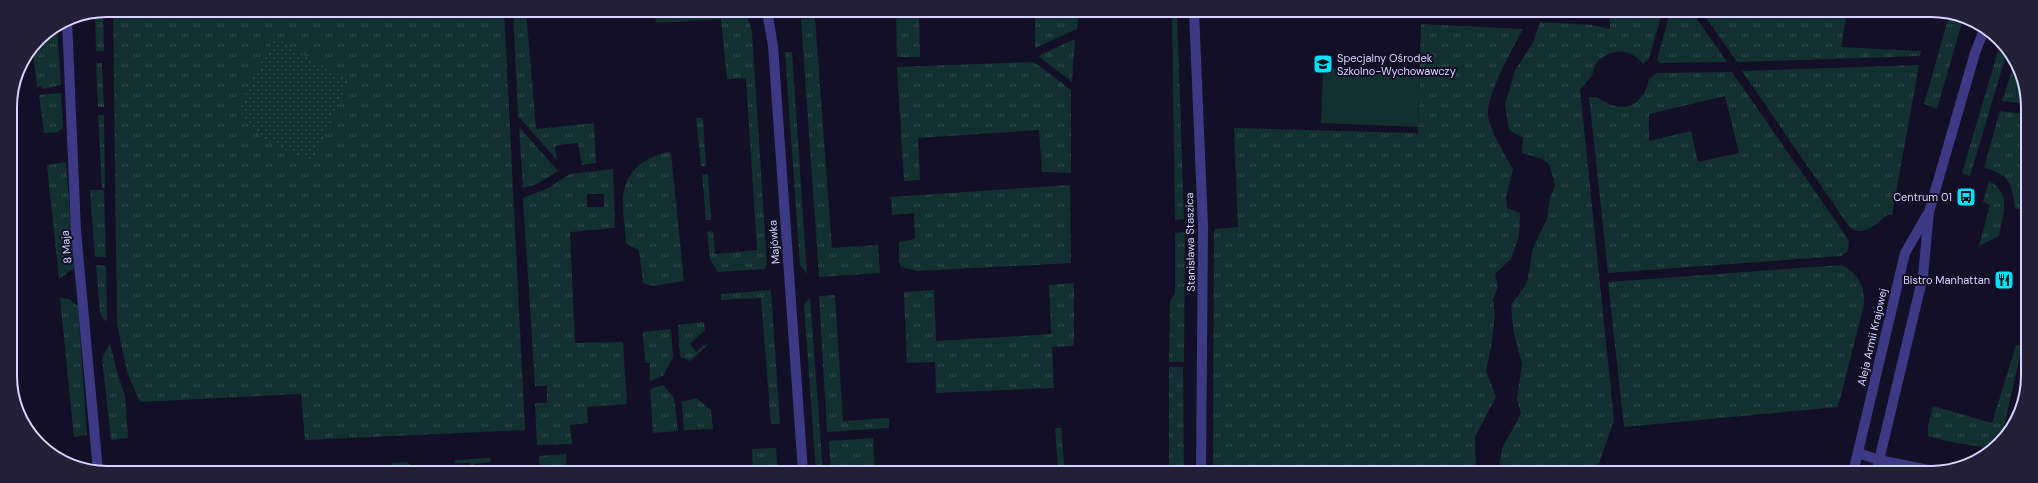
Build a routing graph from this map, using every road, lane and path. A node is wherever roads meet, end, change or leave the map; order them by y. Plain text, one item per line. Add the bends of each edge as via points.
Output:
1 (769, 17) edge
2 (1194, 17) edge
3 (67, 26) edge
4 (1977, 30) edge
5 (1983, 34) edge
6 (1975, 53) junction
7 (1929, 212) junction
8 (1858, 453) junction
9 (1879, 460) junction
10 (97, 465) edge
11 (803, 466) edge
12 (1201, 466) edge
13 (1855, 466) edge
14 (1878, 466) edge
15 (1909, 466) edge

1 - 11 street, Majówka
2 - 12 street, Stanisława Staszica via 1203,226
3 - 10 street, 8 Maja via 76,231
4 - 6 street, Aleja Armii Krajowej
5 - 6 street, Aleja Armii Krajowej
6 - 7 street, Aleja Armii Krajowej
7 - 8 street, Aleja Armii Krajowej via 1905,254
7 - 9 street, Aleja Armii Krajowej via 1923,276
8 - 9 street
8 - 13 street, Aleja Armii Krajowej
9 - 14 street, Aleja Armii Krajowej
9 - 15 street

